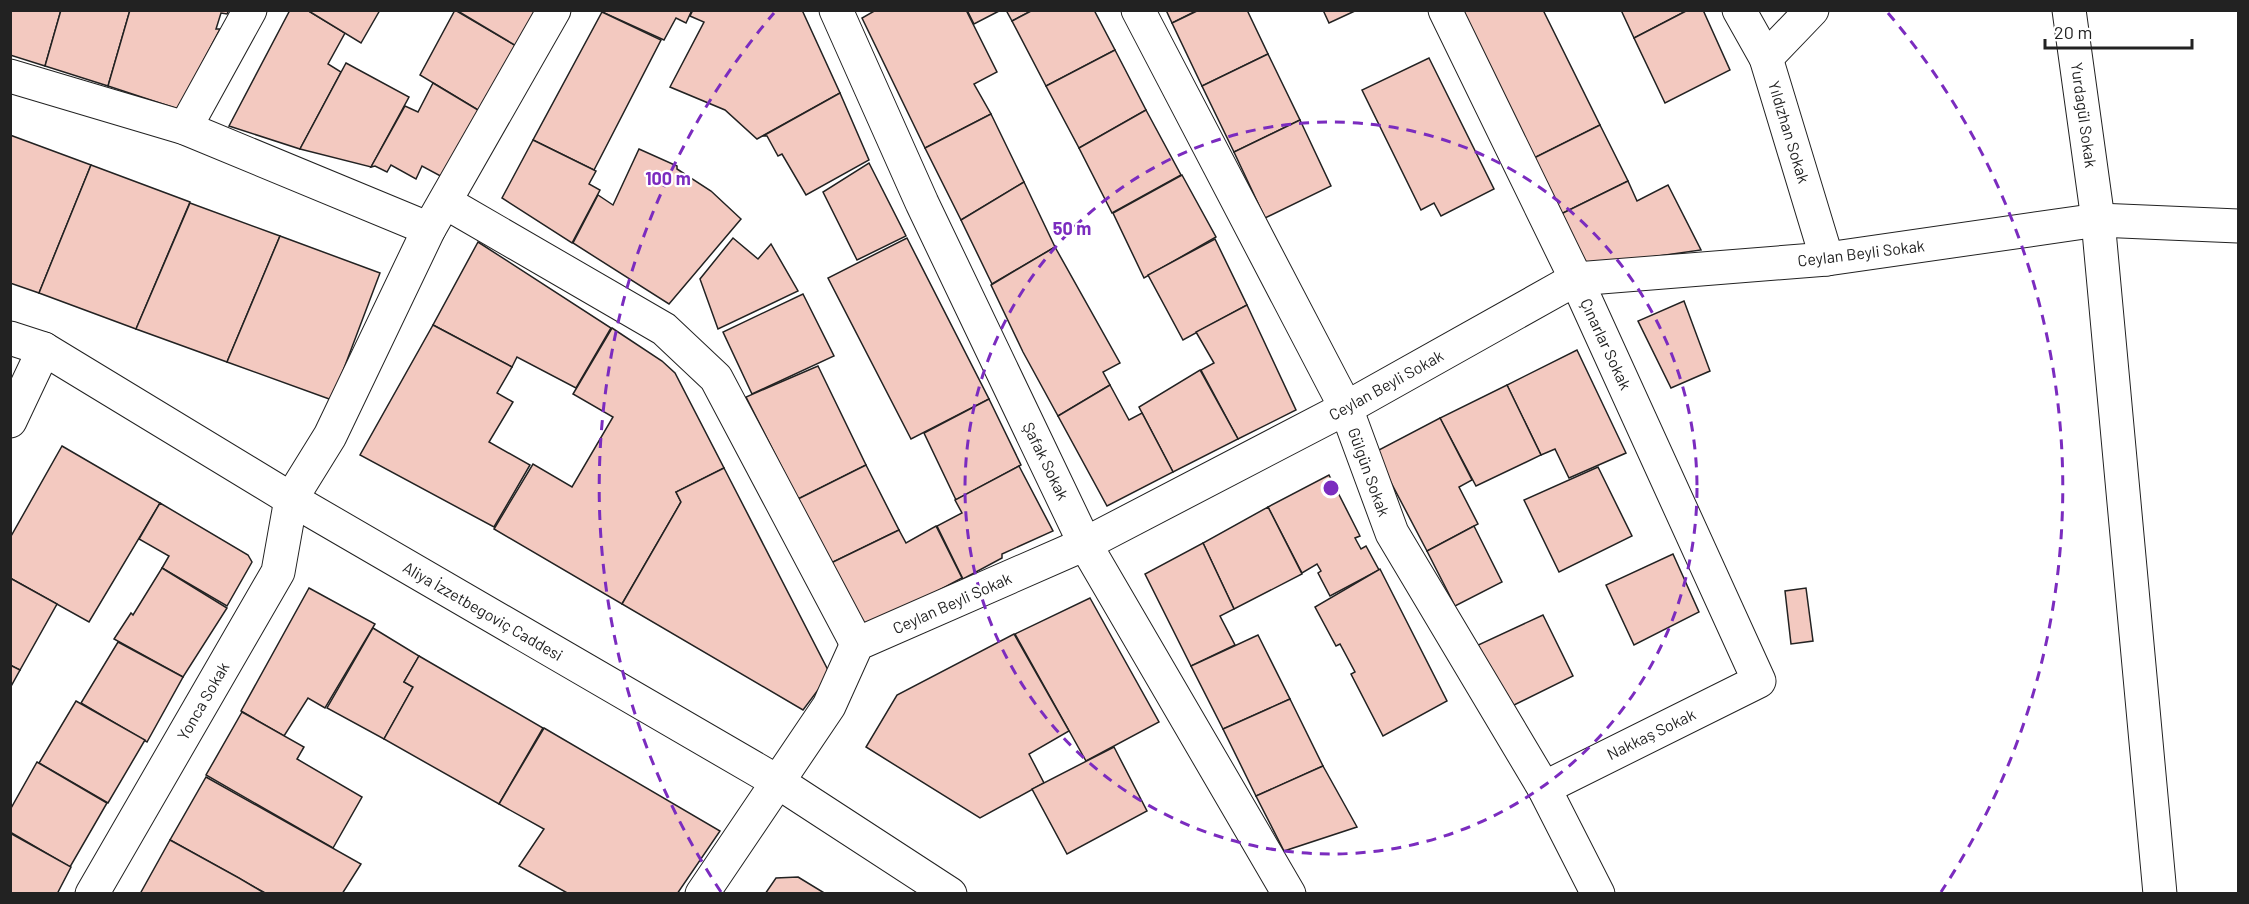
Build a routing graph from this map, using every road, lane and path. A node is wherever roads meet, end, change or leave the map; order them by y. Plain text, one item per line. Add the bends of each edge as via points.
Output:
1 (250, 10) edge
2 (554, 10) edge
3 (836, 10) edge
4 (1138, 10) edge
5 (1444, 10) edge
6 (1739, 10) edge
7 (1812, 10) edge
8 (2069, 10) edge
9 (1766, 58) junction
10 (10, 76) edge
11 (185, 128) junction
12 (437, 215) junction
13 (2098, 220) junction
14 (2238, 226) edge
15 (1827, 259) junction
16 (1576, 279) junction
17 (10, 338) edge
18 (44, 349) junction
19 (1346, 408) junction
20 (10, 421) edge
21 (291, 500) junction
22 (1085, 544) junction
23 (858, 644) junction
24 (1759, 681) joint
25 (778, 782) junction
26 (1544, 788) junction
27 (92, 894) edge
28 (702, 894) edge
29 (950, 894) edge
30 (1289, 894) edge
31 (1598, 894) edge
32 (2160, 894) edge

1 - 11 street
2 - 12 street
3 - 22 street, Şafak Sokak via 922,203
4 - 19 street, Gülgün Sokak
5 - 16 street, Çınarlar Sokak
6 - 9 street, Yıldızhan Sokak
7 - 9 street
8 - 13 street, Yurdagül Sokak
9 - 15 street, Yıldızhan Sokak
10 - 11 street
11 - 12 street
12 - 21 street via 330,436
12 - 23 street via 664,329 716,378
13 - 14 street, Ceylan Beyli Sokak
13 - 15 street, Ceylan Beyli Sokak
13 - 32 street, Yurdagül Sokak
15 - 16 street, Ceylan Beyli Sokak
16 - 19 street, Ceylan Beyli Sokak
16 - 24 street, Çınarlar Sokak
17 - 18 street, Aliya İzzetbegoviç Caddesi
18 - 20 street
18 - 21 street, Aliya İzzetbegoviç Caddesi
19 - 22 street, Ceylan Beyli Sokak
19 - 26 street, Gülgün Sokak via 1392,533
21 - 25 street, Aliya İzzetbegoviç Caddesi
21 - 27 street, Yonca Sokak via 278,572
22 - 23 street, Ceylan Beyli Sokak
22 - 30 street, Şafak Sokak
23 - 25 street via 829,706
24 - 26 street, Nakkaş Sokak
25 - 28 street
25 - 29 street, Aliya İzzetbegoviç Caddesi
26 - 31 street, Gülgün Sokak

